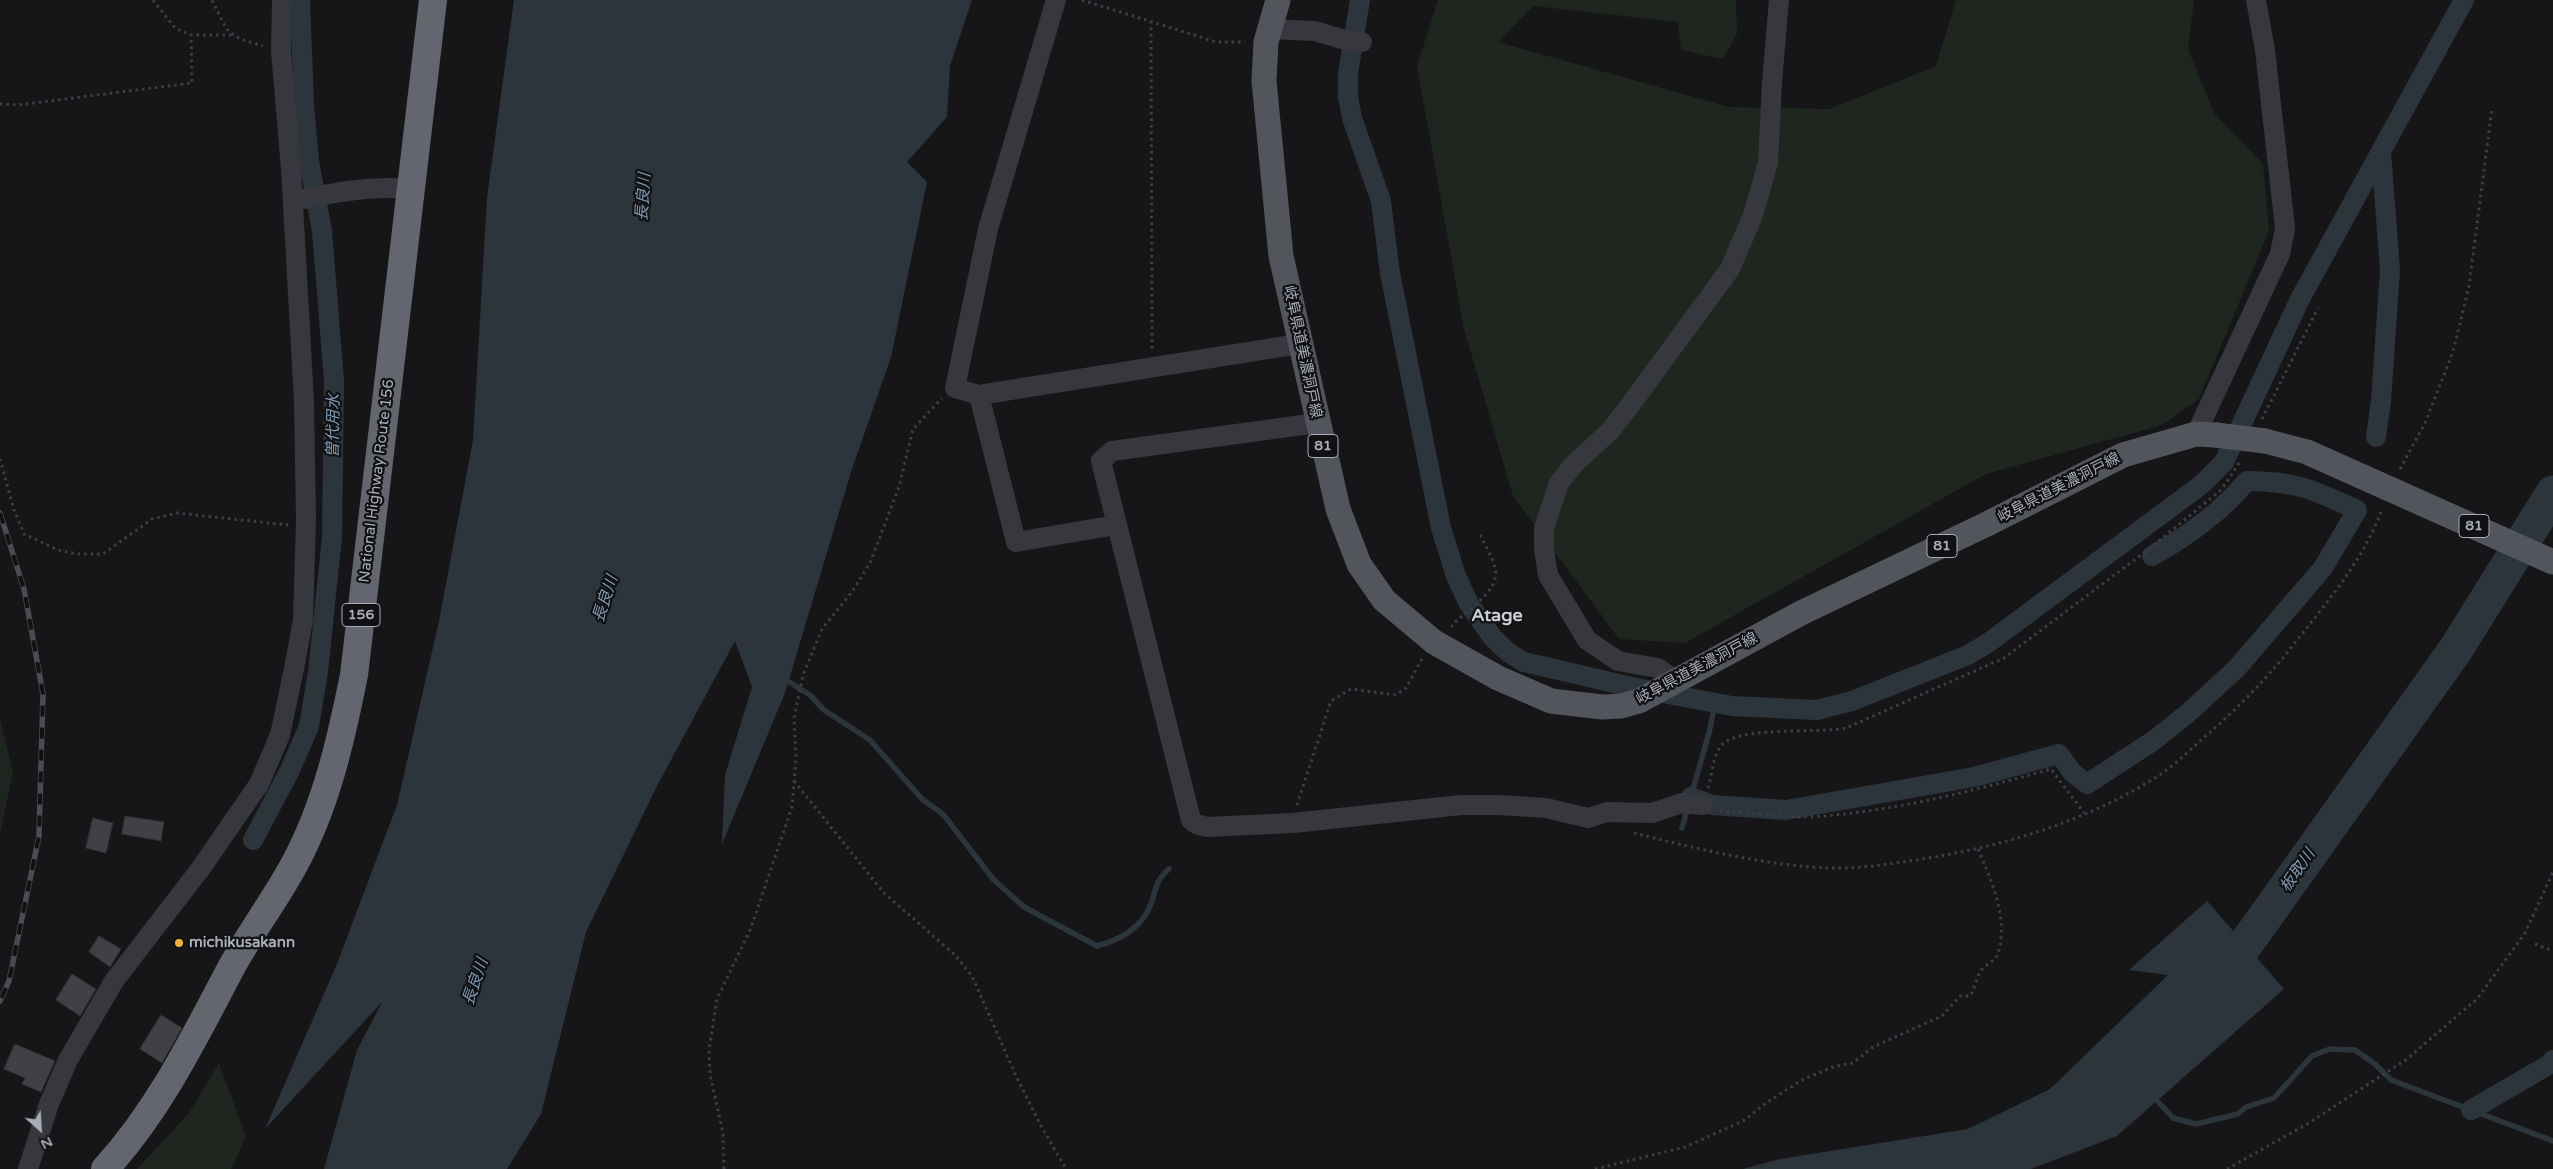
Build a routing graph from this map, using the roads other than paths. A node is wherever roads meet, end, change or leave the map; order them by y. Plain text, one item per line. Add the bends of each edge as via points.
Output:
1 (282, 0) edge
2 (433, 0) edge
3 (1056, 0) edge
4 (1278, 0) edge
5 (1779, 0) edge
6 (2256, 0) edge
7 (1268, 36) junction
8 (1354, 41) dead end
9 (411, 189) junction
10 (307, 198) junction
11 (1299, 344) junction
12 (979, 394) junction
13 (1317, 422) junction
14 (2206, 435) junction
15 (1116, 525) junction
16 (2553, 562) edge
17 (1672, 683) junction
18 (1704, 805) road end
19 (28, 1169) edge
20 (105, 1169) edge

1 - 10 street via 281,51
2 - 9 highway, National Highway Route 156 / 156
3 - 12 street via 988,230 955,388
4 - 7 main road, 岐阜県道美濃洞戸線 / 81
5 - 17 street via 1768,162 1753,215 1730,269 1610,431 1574,464 1559,483 1544,528 1548,575 1587,640 1618,661 1658,668
6 - 14 street via 2285,228 2280,254
7 - 8 street via 1315,31
7 - 11 main road, 岐阜県道美濃洞戸線 / 81 via 1264,81 1281,256
9 - 10 street via 362,189
9 - 20 highway, National Highway Route 156 / 156 via 354,675 341,739 322,800 295,864 236,959 170,1082
10 - 19 street via 303,620 280,735 259,784 201,868 109,989 68,1060 49,1104
11 - 12 street
11 - 13 main road, 岐阜県道美濃洞戸線 / 81
12 - 15 street via 1016,542
13 - 15 street via 1112,451 1101,461
13 - 17 main road, 岐阜県道美濃洞戸線 / 81 via 1338,509 1359,564 1384,600 1435,643 1498,678 1551,701 1622,706 1639,701
14 - 16 main road, 岐阜県道美濃洞戸線 / 81, bridge via 2262,432
14 - 17 main road, 岐阜県道美濃洞戸線 / 81 via 2123,455 1801,613
15 - 18 street via 1191,820 1196,824 1207,827 1293,822 1460,805 1546,808 1588,818 1607,812 1652,813 1682,803

